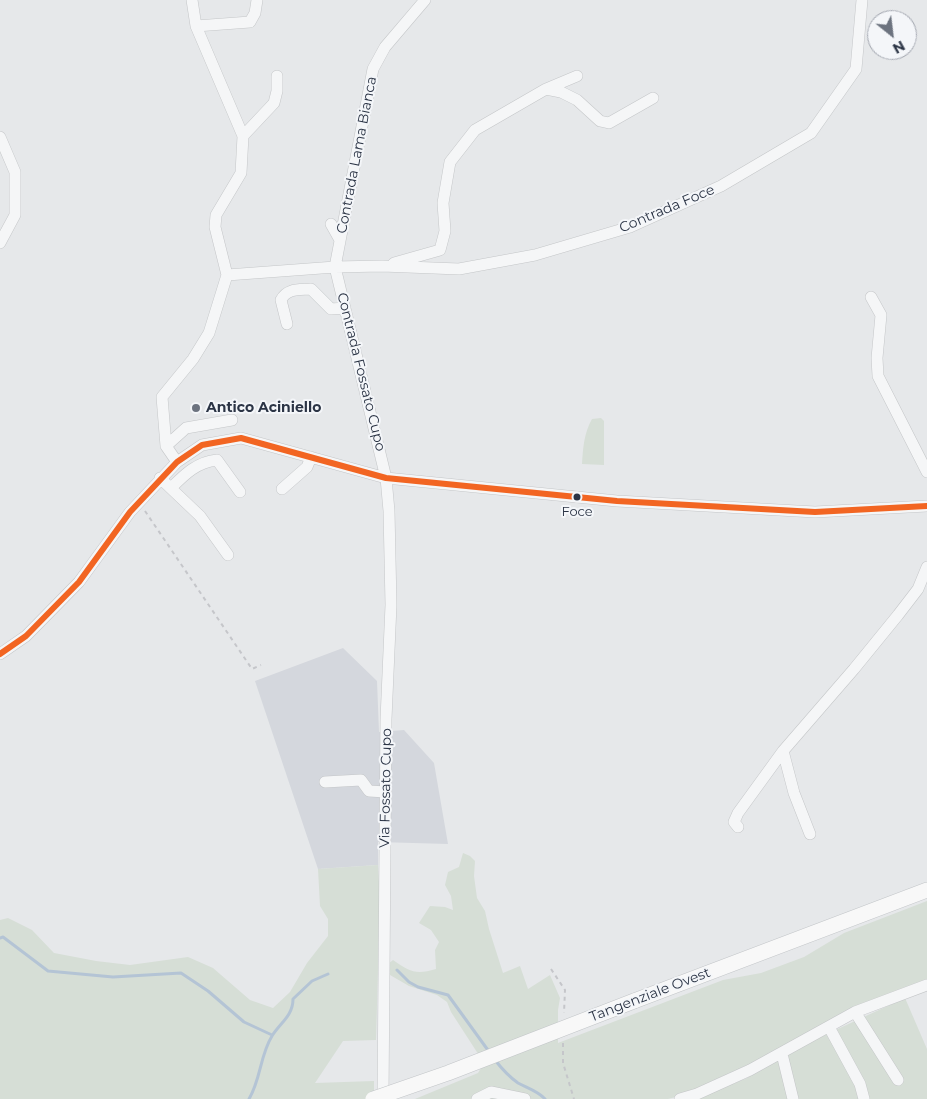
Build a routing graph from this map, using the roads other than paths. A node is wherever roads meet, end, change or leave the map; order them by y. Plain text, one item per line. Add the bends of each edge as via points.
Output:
1 (192, 0) edge
2 (257, 0) edge
3 (425, 0) edge
4 (862, 0) edge
5 (196, 26) junction
6 (277, 76) dead end
7 (577, 76) dead end
8 (546, 90) junction
9 (653, 98) dead end
10 (243, 136) junction
11 (0, 138) edge
12 (331, 224) dead end
13 (340, 240) junction
14 (0, 242) edge
15 (382, 266) junction
16 (335, 267) junction
17 (227, 276) junction
18 (871, 297) dead end
19 (345, 308) junction
20 (287, 324) dead end
21 (232, 420) dead end
22 (166, 446) junction
23 (311, 457) junction
24 (177, 462) junction
25 (927, 472) edge
26 (160, 478) junction
27 (386, 478) junction
28 (171, 488) junction
29 (282, 489) dead end
30 (240, 492) dead end
31 (927, 506) edge
32 (228, 555) dead end
33 (927, 567) edge
34 (0, 654) edge
35 (783, 751) junction
36 (324, 782) dead end
37 (386, 792) junction
38 (738, 826) dead end
39 (810, 834) dead end
40 (927, 890) edge
41 (927, 985) edge
42 (855, 1012) junction
43 (829, 1027) junction
44 (782, 1054) junction
45 (898, 1080) dead end
46 (373, 1099) edge
47 (383, 1099) edge
48 (477, 1099) edge
49 (525, 1099) edge
50 (680, 1099) edge
51 (793, 1099) edge
52 (864, 1099) edge

1 - 5 street
2 - 5 street via 250,22
3 - 13 street, Contrada Lama Bianca via 385,47 373,69
4 - 15 street, Contrada Foce via 856,69 810,133 721,186 630,227 536,254 459,269
5 - 10 street
6 - 10 street via 274,103
7 - 8 street
8 - 9 street via 561,92 578,100 600,122 609,123
8 - 15 street via 474,130 450,162 442,203 446,231 440,250
10 - 17 street via 241,173 216,215 215,227
11 - 14 street via 15,172 15,214
12 - 13 street
13 - 16 street, Contrada Lama Bianca
15 - 16 street, Contrada Foce
16 - 17 street, Contrada Foce
16 - 19 street, Contrada Fossato Cupo
17 - 22 street via 209,332 193,359 162,397
18 - 25 street via 881,315 878,376
19 - 20 street via 331,309 311,289 290,290 281,300
19 - 27 street, Contrada Fossato Cupo
21 - 22 street via 186,428
22 - 24 street
23 - 24 street, Contrada Fossato Cupo via 241,438 202,445
23 - 27 street, Contrada Fossato Cupo
23 - 29 street via 307,467
24 - 26 street, Contrada Fossato Cupo
26 - 28 street
26 - 34 street, Contrada Fossato Cupo via 79,582 26,636
27 - 31 street, Contrada Fossato Cupo via 618,501 805,511
27 - 37 street, Via Fossato Cupo via 391,604
28 - 30 street via 205,461 217,460
28 - 32 street via 200,516
33 - 35 street via 918,589
35 - 38 street via 738,813 734,822
35 - 39 street via 794,793
36 - 37 street via 361,780 369,792
37 - 47 street, Via Fossato Cupo
40 - 46 main road, Tangenziale Ovest, bridge
41 - 42 street
42 - 43 street
42 - 45 street
43 - 44 street
43 - 52 street via 860,1084
44 - 50 street via 730,1080
44 - 51 street
48 - 49 street via 491,1092

